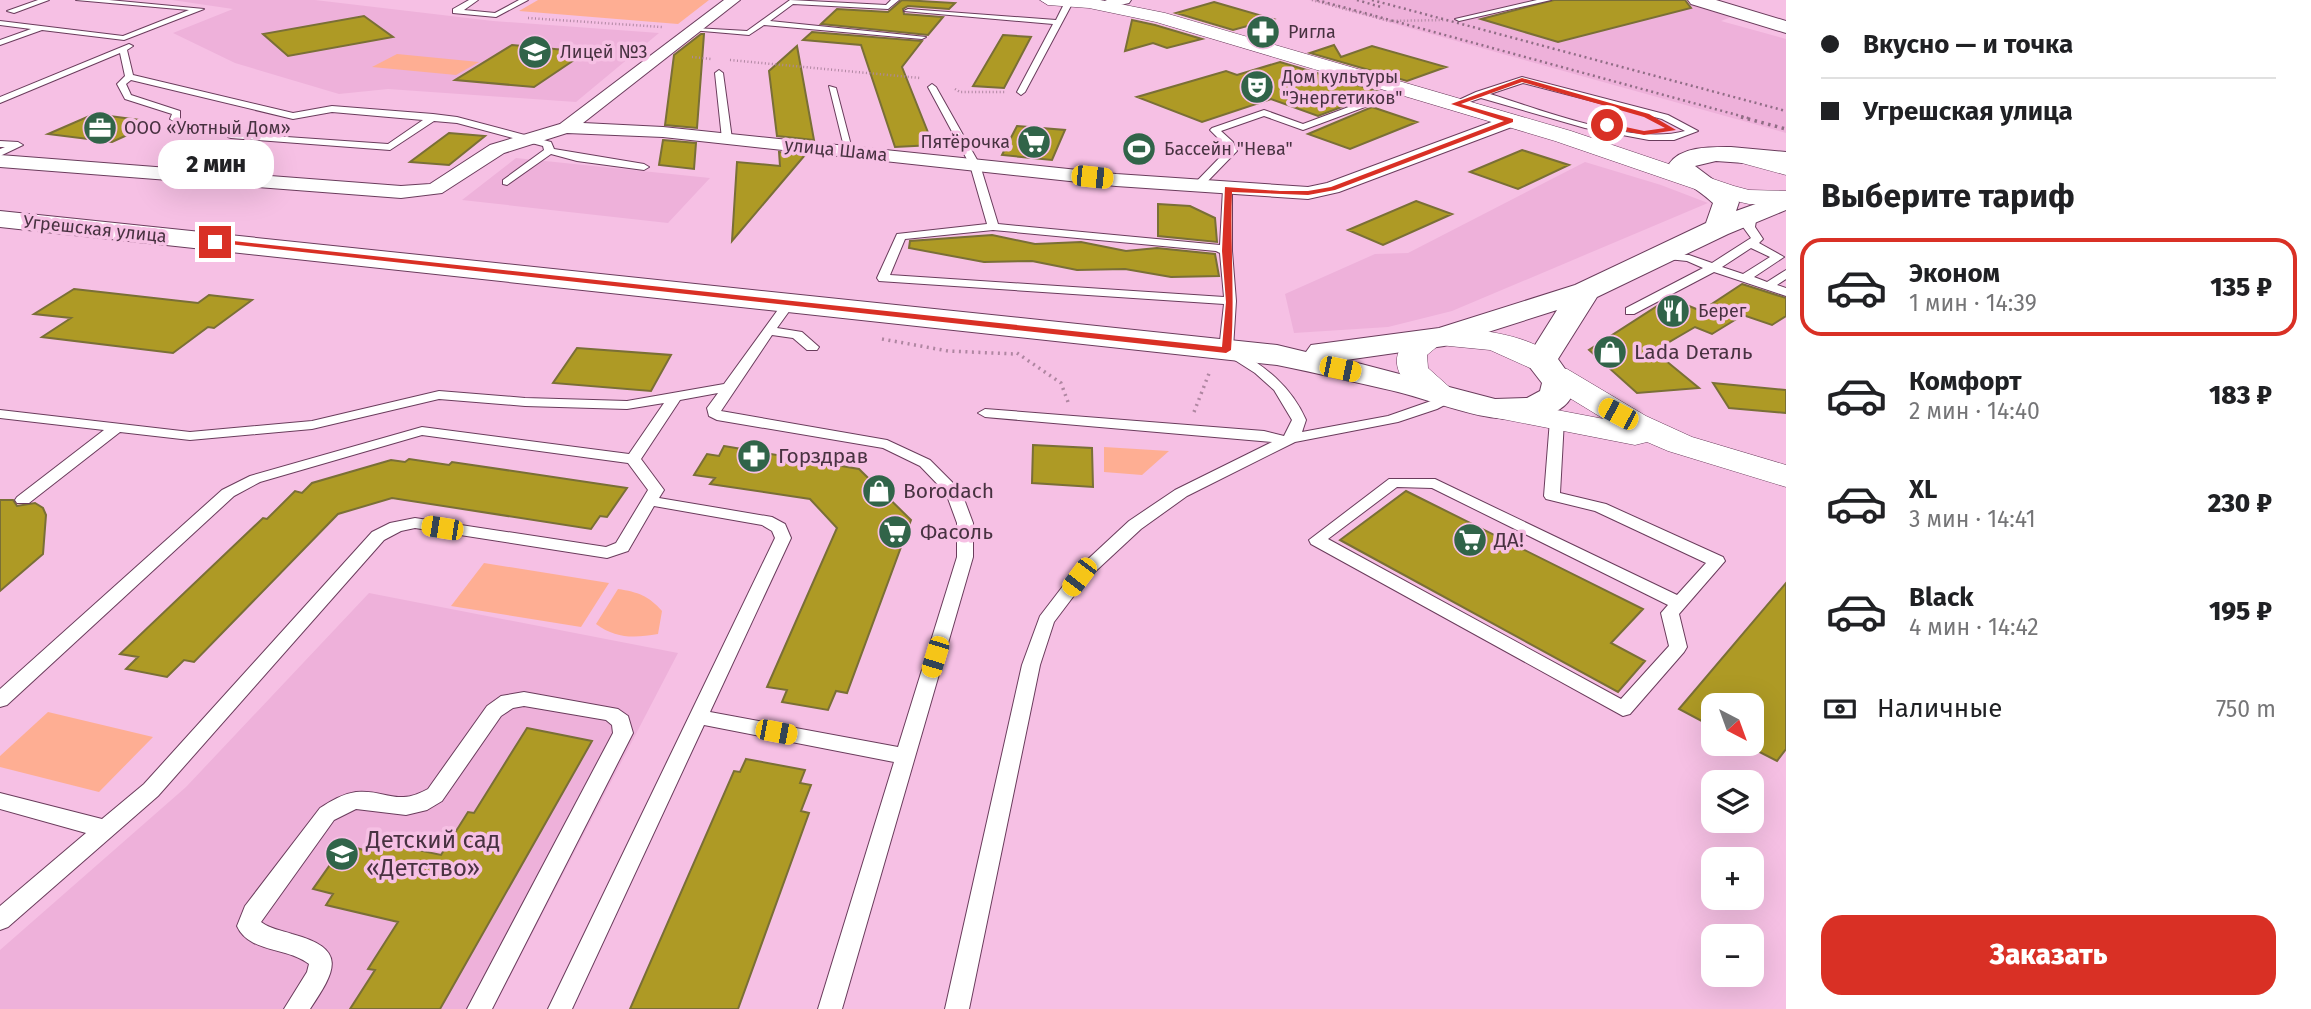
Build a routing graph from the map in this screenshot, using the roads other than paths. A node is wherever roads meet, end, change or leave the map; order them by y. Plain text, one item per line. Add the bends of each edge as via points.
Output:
1 (45, 0) edge
2 (80, 0) edge
3 (474, 0) edge
4 (524, 0) edge
5 (733, 0) edge
6 (895, 0) edge
7 (1048, 0) edge
8 (1124, 0) edge
9 (1547, 0) edge
10 (1697, 0) edge
11 (1069, 2) edge
12 (1103, 5) junction
13 (888, 7) junction
14 (908, 11) dead end
15 (0, 13) edge
16 (879, 17) dead end
17 (1459, 19) road end
18 (1058, 22) junction
19 (0, 23) edge
20 (763, 23) junction
21 (872, 24) dead end
22 (1786, 27) edge
23 (41, 28) junction
24 (695, 30) junction
25 (864, 32) junction
26 (922, 37) dead end
27 (124, 38) junction
28 (0, 43) edge
29 (123, 50) junction
30 (719, 73) dead end
31 (129, 77) junction
32 (1522, 80) junction
33 (932, 87) dead end
34 (832, 88) dead end
35 (1405, 89) junction
36 (1021, 92) road end
37 (1479, 94) junction
38 (0, 100) edge
39 (1455, 104) junction
40 (433, 117) junction
41 (175, 119) dead end
42 (1511, 121) junction
43 (566, 128) junction
44 (1565, 128) junction
45 (231, 135) dead end
46 (727, 139) junction
47 (531, 140) junction
48 (0, 144) edge
49 (549, 151) junction
50 (850, 151) junction
51 (0, 153) edge
52 (1697, 155) junction
53 (1746, 157) junction
54 (1786, 159) edge
55 (0, 161) edge
56 (975, 165) junction
57 (644, 167) dead end
58 (1786, 168) edge
59 (506, 182) dead end
60 (1709, 186) junction
61 (1197, 187) junction
62 (1228, 189) junction
63 (1784, 203) edge
64 (1752, 214) junction
65 (0, 219) edge
66 (993, 227) junction
67 (1718, 228) junction
68 (1751, 243) junction
69 (1226, 251) junction
70 (1662, 256) junction
71 (1782, 259) edge
72 (1713, 268) junction
73 (1786, 274) edge
74 (1744, 278) junction
75 (1768, 286) junction
76 (1586, 290) junction
77 (1786, 292) edge
78 (1230, 302) junction
79 (789, 303) junction
80 (1630, 311) dead end
81 (769, 331) junction
82 (1435, 339) junction
83 (811, 347) dead end
84 (1277, 355) junction
85 (1219, 358) junction
86 (1549, 369) junction
87 (729, 387) junction
88 (1445, 395) junction
89 (676, 396) junction
90 (1504, 410) junction
91 (985, 413) dead end
92 (0, 414) edge
93 (1558, 420) junction
94 (116, 428) junction
95 (1288, 440) junction
96 (1680, 444) junction
97 (633, 459) junction
98 (1786, 476) edge
99 (23, 500) dead end
100 (651, 501) junction
101 (1679, 603) junction
102 (0, 700) edge
103 (698, 717) junction
104 (905, 756) junction
105 (0, 801) edge
106 (105, 829) junction
107 (0, 920) edge
108 (296, 1009) edge
109 (478, 1009) edge
110 (560, 1009) edge
111 (830, 1009) edge
112 (957, 1009) edge

1 - 15 lane
2 - 27 lane via 200,9
3 - 4 lane via 456,11 496,15
5 - 24 street
6 - 13 lane
7 - 11 street
8 - 12 street
9 - 17 lane
10 - 22 main road
11 - 12 street
11 - 18 lane
12 - 35 street
13 - 16 lane
13 - 20 lane via 791,2
14 - 18 lane
18 - 36 lane
19 - 23 lane
20 - 24 lane via 749,33
20 - 25 lane
21 - 25 lane
23 - 27 lane
23 - 28 lane
24 - 43 street
25 - 26 lane
27 - 29 lane via 130,47
29 - 31 lane
29 - 38 lane
30 - 46 lane
31 - 40 lane via 293,116 332,109
31 - 41 lane via 121,84 128,97 177,113
32 - 37 lane
32 - 44 lane via 1647,116 1673,130 1644,133 1591,121
32 - 44 lane via 1665,117 1693,131 1667,138
33 - 56 lane
34 - 50 lane
35 - 39 street
35 - 61 lane via 1303,127 1264,113 1215,130 1232,151
37 - 39 lane
37 - 44 lane
39 - 42 street
40 - 45 lane via 390,147
40 - 47 lane
42 - 44 street
42 - 62 street, улица Шама via 1332,188 1308,193
43 - 46 street, улица Шама
43 - 47 street
44 - 52 street
44 - 60 street
46 - 50 street, улица Шама
47 - 49 lane via 548,144
47 - 55 street via 497,149 435,189 401,192
48 - 51 lane via 18,145
49 - 57 lane
49 - 59 lane
50 - 56 street, улица Шама
52 - 53 main road
52 - 60 main road via 1681,164 1691,177
53 - 54 main road
53 - 58 street
56 - 61 street, улица Шама
56 - 66 lane
60 - 63 street
60 - 67 main road via 1726,202
61 - 62 street, улица Шама
62 - 69 lane
63 - 64 main road, Угрешская улица
64 - 67 main road, Угрешская улица
64 - 68 lane via 1749,227 1757,239
65 - 79 main road, Угрешская улица
66 - 69 lane
66 - 78 lane via 901,236 883,278
67 - 70 main road, Угрешская улица
68 - 71 lane
68 - 72 lane
69 - 78 lane
70 - 72 lane via 1689,258
70 - 76 main road, Угрешская улица
71 - 74 lane
72 - 74 lane
72 - 80 lane
73 - 75 lane
74 - 75 lane
75 - 77 lane
76 - 82 main road, Угрешская улица
76 - 86 main road, Угрешская улица via 1558,331
78 - 85 lane
79 - 81 lane
79 - 85 main road, Угрешская улица
81 - 83 lane via 797,335
81 - 87 lane
82 - 84 main road, Угрешская улица
82 - 86 street, Угрешская улица via 1495,341 1520,350
82 - 88 street, Угрешская улица via 1415,348 1410,358 1412,370 1422,382
84 - 85 main road, Угрешская улица
84 - 88 main road, Угрешская улица
85 - 95 lane via 1257,367 1294,404 1299,420
86 - 90 main road, Угрешская улица via 1559,386 1556,395 1534,407
86 - 96 street via 1634,423
87 - 89 lane
87 - 104 lane via 714,408 722,417 887,444 925,463 953,491 965,523 965,557
88 - 90 main road, Угрешская улица
88 - 95 lane via 1415,412
89 - 94 lane via 628,405 439,395 299,426 190,436
89 - 97 lane
90 - 93 street
91 - 95 lane
92 - 94 lane
93 - 96 street
93 - 101 lane via 1552,495 1600,507 1717,561
94 - 99 lane
95 - 112 lane via 1181,493 1135,525 1079,577 1046,620 1031,665
96 - 98 street
97 - 100 lane via 656,490
97 - 102 lane via 422,431 255,479 228,493
100 - 103 lane via 766,521 779,528 783,538
100 - 106 lane via 622,547 607,553 415,523 378,536 151,790
101 - 101 lane via 1670,613 1678,647 1623,709 1317,540 1394,482 1435,484
103 - 104 lane
103 - 110 lane
104 - 111 lane
105 - 106 lane
106 - 107 lane
108 - 109 lane via 321,960 312,949 257,935 248,926 327,814 341,802 357,799 405,808 422,805 435,795 494,711 508,701 524,699 611,715 621,721 623,733

